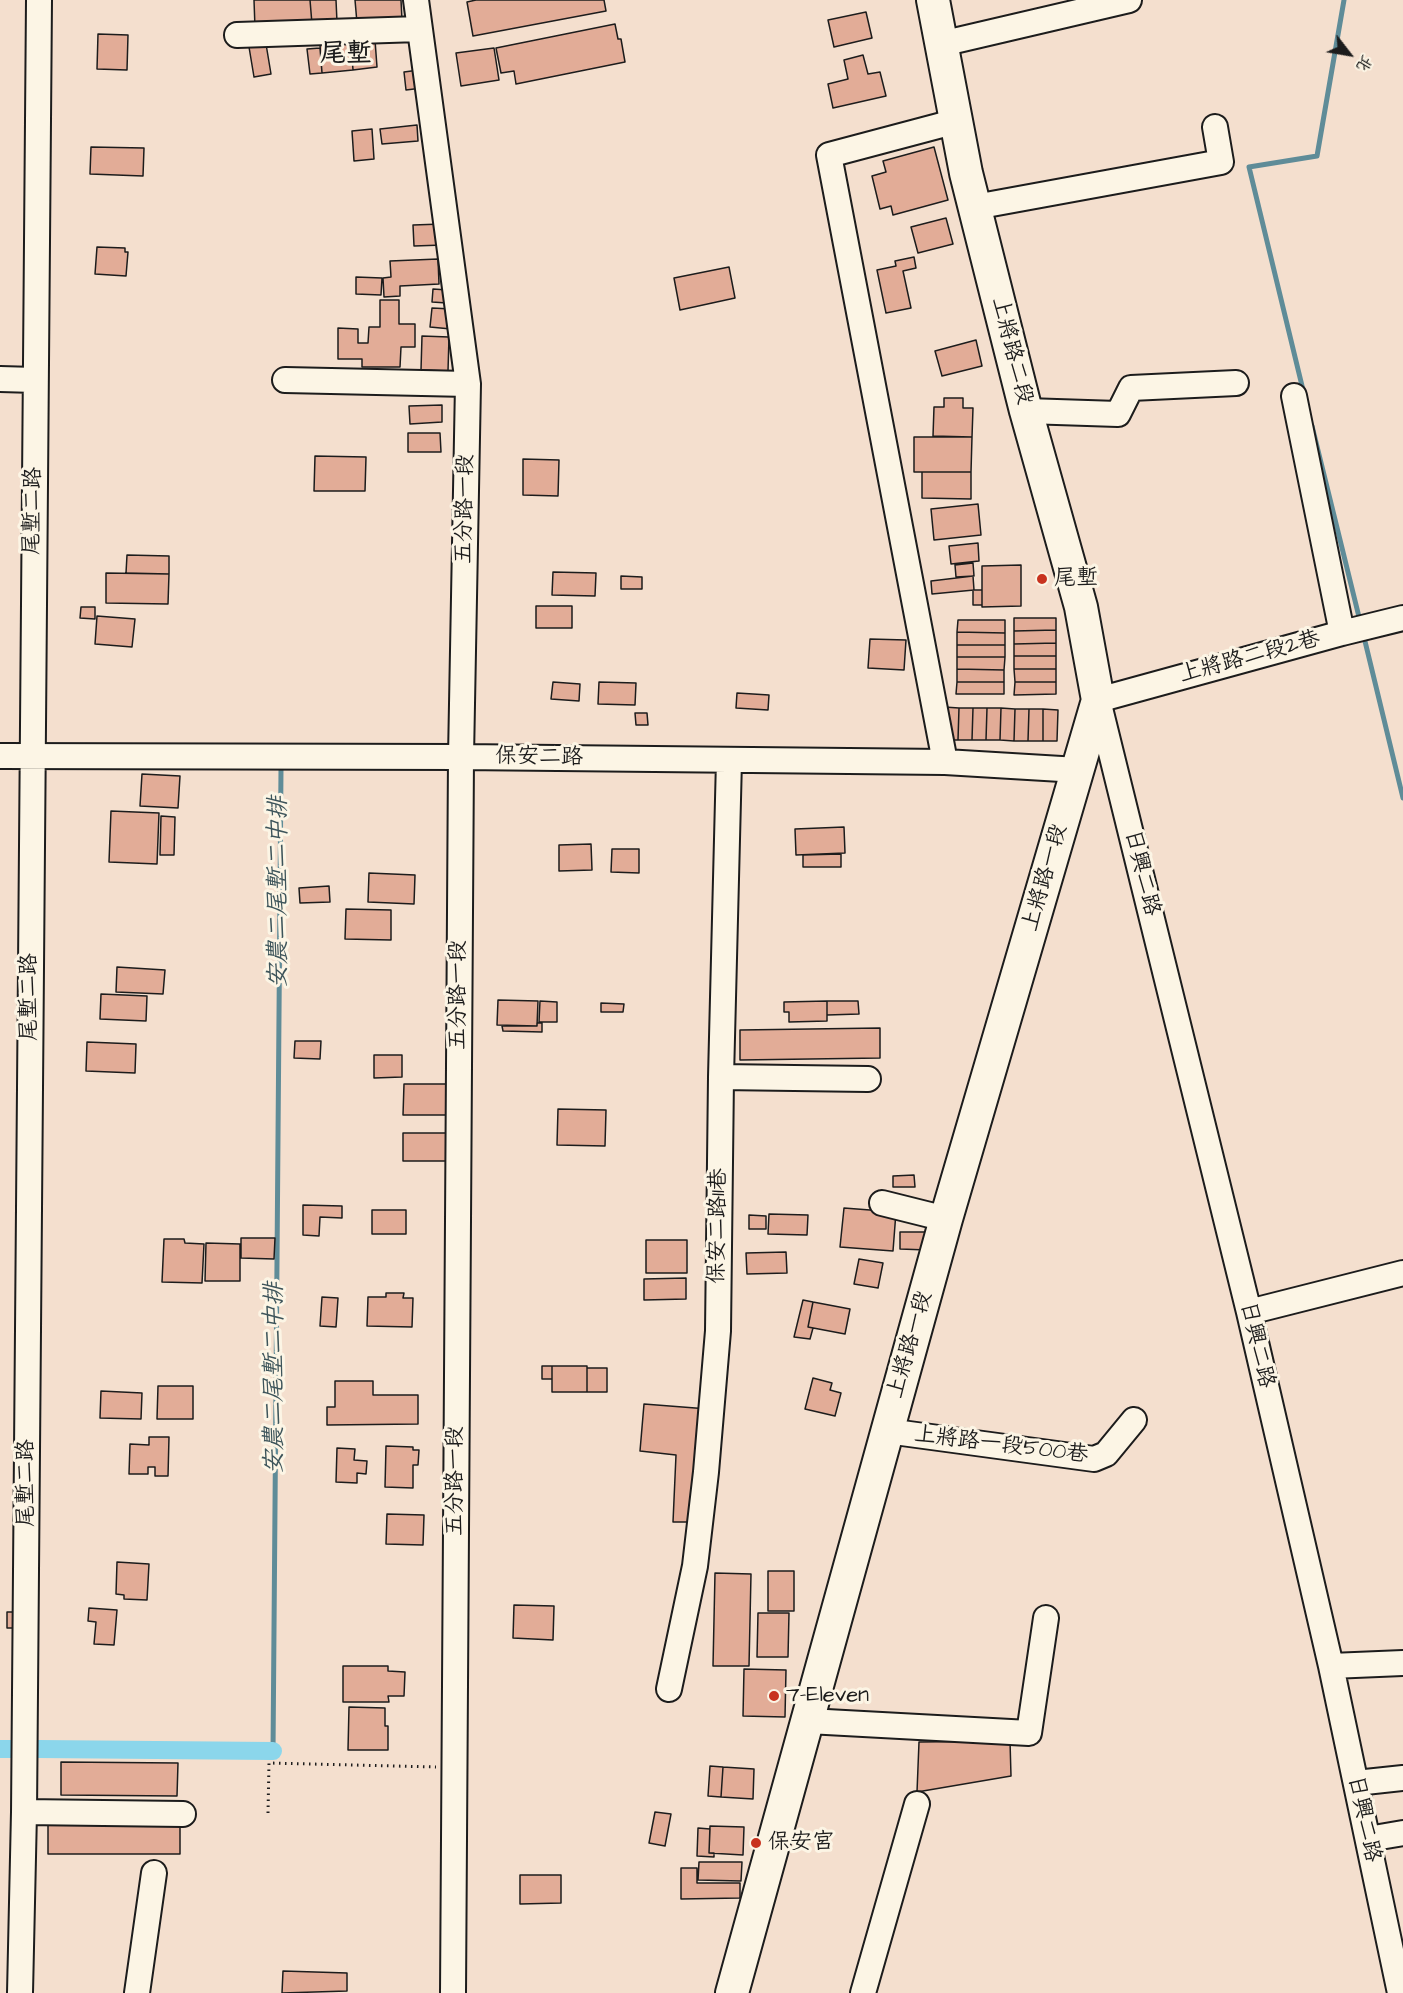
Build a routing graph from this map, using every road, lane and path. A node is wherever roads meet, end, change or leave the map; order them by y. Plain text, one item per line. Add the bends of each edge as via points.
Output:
1 (39, 0) edge
2 (416, 0) edge
3 (933, 0) edge
4 (1129, 0) edge
5 (419, 29) junction
6 (237, 35) dead end
7 (941, 44) junction
8 (957, 121) junction
9 (1215, 127) dead end
10 (975, 207) junction
11 (0, 379) edge
12 (35, 380) junction
13 (285, 380) dead end
14 (1236, 383) dead end
15 (468, 384) junction
16 (1294, 396) dead end
17 (1026, 411) junction
18 (1403, 618) edge
19 (1342, 633) junction
20 (1098, 700) junction
21 (0, 756) edge
22 (32, 756) junction
23 (461, 757) junction
24 (729, 760) junction
25 (945, 762) junction
26 (1078, 770) junction
27 (721, 1077) junction
28 (868, 1079) dead end
29 (882, 1203) dead end
30 (946, 1219) junction
31 (1403, 1273) edge
32 (1249, 1312) junction
33 (1134, 1420) dead end
34 (887, 1431) junction
35 (1046, 1618) dead end
36 (1403, 1663) edge
37 (1331, 1666) junction
38 (669, 1689) dead end
39 (808, 1721) junction
40 (454, 1768) junction
41 (1403, 1778) edge
42 (1356, 1784) junction
43 (917, 1804) dead end
44 (24, 1812) junction
45 (268, 1813) dead end
46 (183, 1814) dead end
47 (1403, 1833) edge
48 (1368, 1839) junction
49 (154, 1873) dead end
50 (20, 1993) edge
51 (137, 1993) edge
52 (453, 1993) edge
53 (732, 1993) edge
54 (863, 1993) edge
55 (1400, 1993) edge

1 - 12 street, 尾塹二路
2 - 5 street, 五分路一段
3 - 7 main road, 上將路二段
4 - 7 street
5 - 6 street
5 - 15 street, 五分路一段
7 - 8 main road, 上將路二段
8 - 10 main road, 上將路二段
8 - 25 street via 829,155
9 - 10 street via 1221,162
10 - 17 main road, 上將路二段
11 - 12 street
12 - 22 street, 尾塹二路
13 - 15 street
14 - 17 street via 1131,388 1118,414
15 - 23 street, 五分路一段
16 - 19 street
17 - 20 main road, 上將路二段 via 1081,607
18 - 19 street, 上將路二段2巷
19 - 20 street, 上將路二段2巷
20 - 26 main road, 上將路一段
20 - 32 street, 日興二路
21 - 22 street, 保安二路
22 - 23 street, 保安二路
22 - 44 street, 尾塹二路
23 - 24 street, 保安二路
23 - 40 street, 五分路一段
24 - 25 street, 保安二路
24 - 27 street, 保安二路11巷
25 - 26 street, 保安二路
26 - 30 main road, 上將路一段
27 - 28 street
27 - 38 street, 保安二路11巷 via 718,1331 695,1566
29 - 30 street
30 - 34 main road, 上將路一段
31 - 32 street
32 - 37 street, 日興二路
33 - 34 street, 上將路一段500巷 via 1106,1454 1094,1460
34 - 39 main road, 上將路一段
35 - 39 street via 1029,1733
36 - 37 street
37 - 42 street, 日興二路
39 - 53 main road, 上將路一段
40 - 45 path via 269,1763
40 - 52 street, 五分路一段
41 - 42 street
42 - 48 street, 日興二路
43 - 54 street
44 - 46 street
44 - 50 street, 尾塹二路
47 - 48 street
48 - 55 street, 日興二路
49 - 51 street

